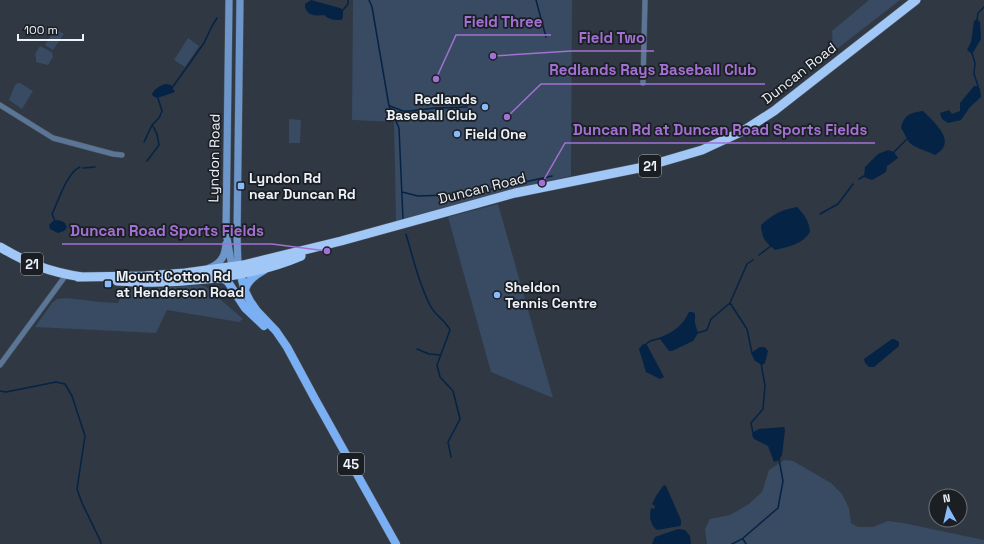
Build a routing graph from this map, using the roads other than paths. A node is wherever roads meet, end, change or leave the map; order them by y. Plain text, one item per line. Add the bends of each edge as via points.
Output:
1 (229, 0) edge
2 (240, 0) edge
3 (645, 0) edge
4 (916, 0) edge
5 (643, 83) dead end
6 (0, 105) edge
7 (122, 155) dead end
8 (227, 183) junction
9 (238, 183) junction
10 (226, 232) junction
11 (341, 241) junction
12 (0, 247) edge
13 (268, 268) junction
14 (236, 271) junction
15 (66, 275) junction
16 (154, 275) junction
17 (78, 277) junction
18 (133, 282) junction
19 (245, 291) junction
20 (0, 365) edge
21 (296, 367) junction
22 (306, 383) junction
23 (396, 544) edge

1 - 8 main road, Lyndon Road
2 - 9 main road, Lyndon Road
3 - 5 street
4 - 11 highway, Duncan Road / 21 via 774,111 743,131 702,150 644,167 515,193
6 - 7 street via 53,138
8 - 9 main road
8 - 10 main road, Lyndon Road
9 - 14 main road, Lyndon Road
10 - 14 main road, Lyndon Road
10 - 16 main road via 225,252 215,266
11 - 13 highway, Duncan Road / 21
11 - 14 highway, Duncan Road / 21
12 - 15 highway, 21 via 44,269
13 - 14 highway, Duncan Road / 21
13 - 19 main road via 249,280
14 - 16 highway, 21
14 - 18 highway, Duncan Road / 21 via 187,280
14 - 19 main road, 45
14 - 21 main road, Lyndon Road via 241,295 246,303 276,335
15 - 17 highway, 21
15 - 20 street
16 - 17 highway, 21
17 - 18 highway, 21
18 - 21 main road, 45 via 151,284 227,280 242,305 275,337
19 - 22 main road, 45 via 253,306 281,338
21 - 22 main road, 45
22 - 23 main road, 45

